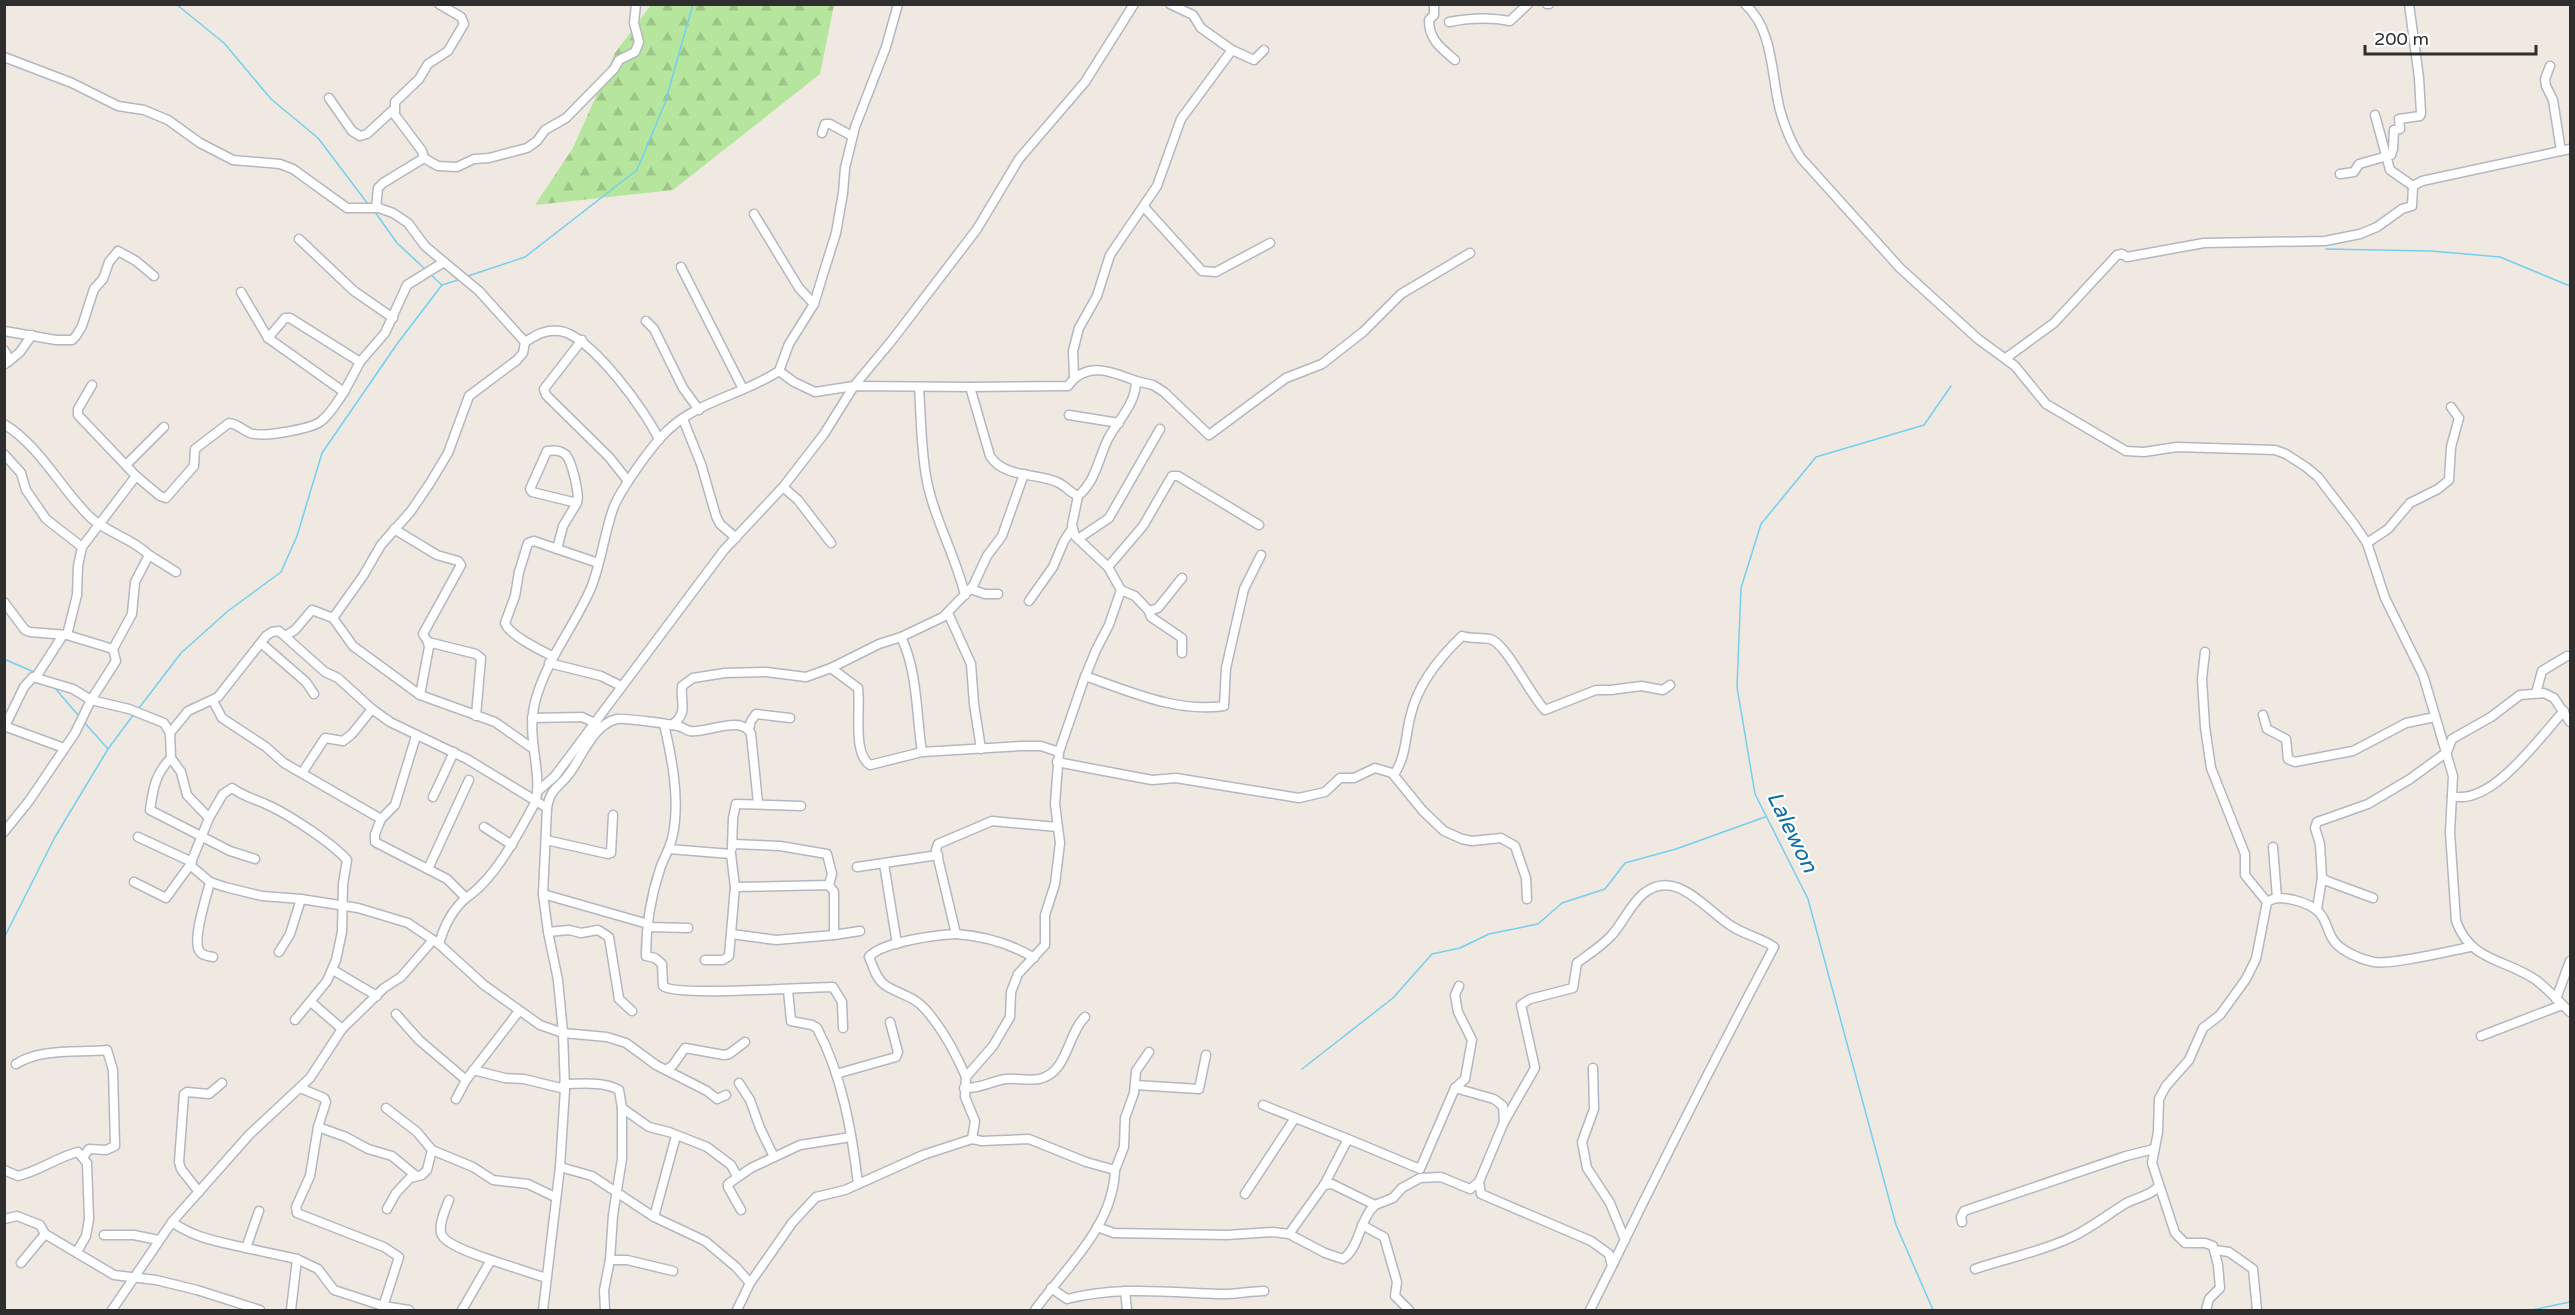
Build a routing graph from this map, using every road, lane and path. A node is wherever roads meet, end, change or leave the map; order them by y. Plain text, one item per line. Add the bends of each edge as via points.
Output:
1 (439, 4) edge
2 (636, 4) edge
3 (898, 4) edge
4 (1134, 4) edge
5 (1170, 4) edge
6 (1434, 4) edge
7 (1528, 4) edge
8 (1745, 4) edge
9 (2409, 4) edge
10 (1449, 22) dead end
11 (1232, 50) junction
12 (1264, 50) dead end
13 (4, 57) edge
14 (1455, 60) dead end
15 (2550, 66) dead end
16 (329, 98) dead end
17 (394, 109) junction
18 (2374, 115) dead end
19 (822, 133) dead end
20 (852, 136) junction
21 (2566, 150) edge
22 (424, 158) junction
23 (2385, 158) junction
24 (2340, 174) dead end
25 (2413, 186) junction
26 (1144, 207) junction
27 (376, 208) junction
28 (754, 214) dead end
29 (298, 239) dead end
30 (1270, 243) dead end
31 (1470, 253) dead end
32 (444, 262) junction
33 (681, 267) dead end
34 (154, 276) dead end
35 (241, 292) dead end
36 (814, 303) junction
37 (393, 318) junction
38 (645, 321) dead end
39 (4, 331) edge
40 (32, 334) junction
41 (268, 338) junction
42 (582, 340) junction
43 (525, 342) junction
44 (4, 350) edge
45 (2006, 358) junction
46 (360, 362) junction
47 (6, 363) edge
48 (779, 371) junction
49 (1074, 378) junction
50 (1136, 381) junction
51 (92, 385) dead end
52 (854, 386) junction
53 (970, 387) junction
54 (919, 388) junction
55 (743, 389) junction
56 (344, 392) junction
57 (2451, 407) dead end
58 (699, 410) junction
59 (1069, 415) dead end
60 (683, 419) junction
61 (1119, 423) junction
62 (4, 424) edge
63 (164, 427) dead end
64 (1160, 429) dead end
65 (659, 440) junction
66 (4, 454) edge
67 (126, 465) junction
68 (1024, 474) junction
69 (136, 476) junction
70 (628, 481) junction
71 (783, 487) junction
72 (1078, 496) junction
73 (577, 503) junction
74 (98, 524) junction
75 (1259, 525) dead end
76 (394, 529) junction
77 (1072, 529) junction
78 (736, 538) junction
79 (1078, 539) junction
80 (831, 543) dead end
81 (2367, 543) junction
82 (82, 547) junction
83 (557, 549) junction
84 (149, 555) junction
85 (1261, 555) dead end
86 (598, 563) junction
87 (1108, 567) junction
88 (176, 572) dead end
89 (1182, 578) dead end
90 (1121, 590) junction
91 (967, 592) junction
92 (998, 594) dead end
93 (1029, 601) dead end
94 (4, 602) edge
95 (1149, 611) junction
96 (948, 613) junction
97 (333, 618) junction
98 (65, 635) junction
99 (285, 636) junction
100 (901, 637) junction
101 (428, 642) junction
102 (261, 643) junction
103 (113, 649) junction
104 (2205, 652) dead end
105 (1182, 653) dead end
106 (2567, 656) dead end
107 (551, 660) junction
108 (831, 668) junction
109 (1085, 676) junction
110 (36, 677) junction
111 (1670, 685) dead end
112 (621, 686) junction
113 (2536, 693) junction
114 (314, 694) dead end
115 (420, 694) junction
116 (91, 699) junction
117 (213, 701) junction
118 (608, 703) junction
119 (372, 710) junction
120 (2564, 711) junction
121 (2264, 715) dead end
122 (476, 716) junction
123 (2435, 717) junction
124 (532, 718) junction
125 (790, 718) dead end
126 (617, 719) junction
127 (595, 722) junction
128 (2571, 722) edge
129 (668, 724) junction
130 (5, 726) edge
131 (601, 729) junction
132 (749, 729) junction
133 (170, 733) junction
134 (416, 736) junction
135 (64, 748) junction
136 (532, 748) junction
137 (981, 749) junction
138 (922, 752) junction
139 (1059, 752) junction
140 (2447, 752) junction
141 (454, 753) junction
142 (171, 759) junction
143 (1057, 762) junction
144 (302, 773) junction
145 (1392, 773) junction
146 (469, 780) dead end
147 (538, 791) junction
148 (2452, 796) junction
149 (433, 797) dead end
150 (536, 801) junction
151 (758, 803) junction
152 (801, 806) dead end
153 (547, 808) junction
154 (613, 815) dead end
155 (209, 818) junction
156 (381, 819) junction
157 (484, 827) dead end
158 (1057, 827) junction
159 (4, 832) edge
160 (138, 837) dead end
161 (202, 837) junction
162 (546, 840) junction
163 (733, 844) junction
164 (512, 845) junction
165 (2273, 846) dead end
166 (669, 849) junction
167 (731, 854) junction
168 (938, 855) junction
169 (255, 859) dead end
170 (191, 864) junction
171 (884, 864) junction
172 (857, 867) dead end
173 (428, 869) junction
174 (2322, 878) junction
175 (134, 882) dead end
176 (210, 882) junction
177 (830, 885) junction
178 (735, 887) junction
179 (543, 894) junction
180 (466, 898) junction
181 (1527, 898) dead end
182 (2277, 898) junction
183 (2373, 898) dead end
184 (301, 899) junction
185 (2267, 902) junction
186 (342, 906) junction
187 (2317, 909) junction
188 (648, 926) junction
189 (688, 928) dead end
190 (860, 931) dead end
191 (548, 932) junction
192 (732, 933) junction
193 (956, 934) junction
194 (834, 935) junction
195 (436, 942) junction
196 (897, 944) junction
197 (2470, 947) junction
198 (279, 952) dead end
199 (213, 957) dead end
200 (1034, 958) junction
201 (705, 960) dead end
202 (2571, 961) edge
203 (333, 970) junction
204 (1459, 986) dead end
205 (788, 990) junction
206 (376, 996) junction
207 (311, 1002) junction
208 (2559, 1002) junction
209 (519, 1011) junction
210 (632, 1011) dead end
211 (2571, 1012) edge
212 (396, 1014) dead end
213 (1085, 1017) dead end
214 (295, 1020) dead end
215 (890, 1022) dead end
216 (843, 1028) dead end
217 (342, 1029) junction
218 (563, 1034) junction
219 (2481, 1036) dead end
220 (745, 1042) dead end
221 (1149, 1052) dead end
222 (1206, 1055) dead end
223 (16, 1064) dead end
224 (1593, 1068) dead end
225 (473, 1070) junction
226 (666, 1070) junction
227 (836, 1074) junction
228 (966, 1077) junction
229 (466, 1080) junction
230 (222, 1083) dead end
231 (739, 1083) dead end
232 (1135, 1085) junction
233 (565, 1087) junction
234 (300, 1088) junction
235 (964, 1088) junction
236 (1455, 1088) junction
237 (726, 1095) dead end
238 (456, 1099) dead end
239 (1263, 1105) dead end
240 (386, 1108) dead end
241 (622, 1108) junction
242 (1296, 1118) junction
243 (1504, 1122) junction
244 (318, 1127) junction
245 (676, 1136) junction
246 (851, 1137) junction
247 (972, 1139) junction
248 (1348, 1139) junction
249 (2154, 1149) junction
250 (432, 1150) junction
251 (84, 1156) junction
252 (774, 1157) junction
253 (561, 1167) junction
254 (1420, 1169) junction
255 (4, 1170) edge
256 (1115, 1170) junction
257 (415, 1175) junction
258 (737, 1176) junction
259 (1441, 1177) junction
260 (1479, 1182) junction
261 (858, 1184) junction
262 (1324, 1185) junction
263 (2159, 1186) junction
264 (199, 1191) junction
265 (616, 1193) junction
266 (1245, 1194) dead end
267 (555, 1197) junction
268 (449, 1200) dead end
269 (1376, 1205) junction
270 (387, 1209) dead end
271 (259, 1210) dead end
272 (741, 1210) dead end
273 (654, 1217) junction
274 (4, 1219) edge
275 (172, 1222) junction
276 (1962, 1222) dead end
277 (1362, 1225) junction
278 (1097, 1227) junction
279 (45, 1234) junction
280 (1289, 1234) junction
281 (104, 1235) dead end
282 (158, 1240) junction
283 (1625, 1240) junction
284 (246, 1248) junction
285 (2215, 1251) junction
286 (76, 1252) junction
287 (297, 1259) junction
288 (491, 1260) junction
289 (610, 1260) junction
290 (21, 1263) dead end
291 (1612, 1266) junction
292 (1975, 1269) dead end
293 (673, 1271) dead end
294 (134, 1278) junction
295 (546, 1278) junction
296 (750, 1283) junction
297 (1051, 1288) junction
298 (1125, 1291) junction
299 (1264, 1291) dead end
300 (383, 1308) edge
301 (112, 1311) edge
302 (260, 1311) edge
303 (291, 1311) edge
304 (408, 1311) edge
305 (462, 1311) edge
306 (543, 1311) edge
307 (605, 1311) edge
308 (737, 1311) edge
309 (1035, 1311) edge
310 (1127, 1311) edge
311 (1409, 1311) edge
312 (1590, 1311) edge
313 (2206, 1311) edge
314 (2257, 1311) edge

1 - 17 street via 461,17 464,24 448,51 428,64
2 - 22 street via 634,23 639,42 635,52 619,60 566,118 545,130 537,141 527,148 457,166 438,166
3 - 20 street
4 - 52 street via 1084,82 1019,159 977,229
5 - 11 street via 1192,15 1201,28
6 - 14 street via 1429,31 1436,44
7 - 10 street via 1510,21 1480,18
8 - 45 street via 1760,21 1780,110 1801,158 1900,268 1978,339
9 - 23 street via 2421,113 2399,119 2400,129 2394,130 2392,137 2393,150
11 - 12 street via 1254,60
11 - 26 street via 1181,119 1157,186
13 - 27 street via 118,106 144,110 168,120 233,160 280,164 293,169 347,208
15 - 21 street via 2546,86
16 - 17 street via 351,131 360,136
17 - 22 street
18 - 23 street
19 - 20 street via 825,124 830,124
20 - 36 street via 836,233
21 - 25 street
22 - 27 street via 378,188
23 - 24 street
23 - 25 street via 2394,176
25 - 45 street via 2412,206 2360,234 2311,242 2204,243 2127,257 2117,255 2054,323
26 - 30 street via 1202,271 1216,272
26 - 49 street via 1110,255 1097,296 1079,328 1073,351
27 - 32 street via 408,223 425,246
28 - 36 street via 799,288
29 - 37 street via 345,283
31 - 50 street via 1401,294 1363,332 1322,364 1286,378 1209,435 1164,392
32 - 37 street via 407,285
32 - 43 street via 479,291
33 - 55 street
34 - 40 street via 118,251 94,289 76,336 67,341
35 - 41 street
36 - 48 street via 789,344
37 - 46 street
38 - 58 street via 654,329 683,388
39 - 40 street
40 - 47 street via 20,352
41 - 46 street via 285,318 290,318
41 - 56 street
42 - 43 street via 561,331 547,331
42 - 65 street via 627,390
42 - 70 street via 544,389
43 - 76 street via 517,360 469,396 448,453 411,511
44 - 47 street
45 - 81 street via 2046,404 2127,451 2177,447 2259,449 2286,454 2318,477
46 - 56 street
48 - 52 street via 815,392
48 - 55 street
49 - 50 street via 1093,369 1109,370
49 - 53 street via 1068,386
50 - 61 street via 1127,413
51 - 67 street via 77,413
52 - 54 street
52 - 71 street via 824,434
53 - 54 street
53 - 68 street via 990,456 995,464
54 - 91 street via 926,476
55 - 58 street
56 - 69 street via 332,410 311,426 260,434 229,423 195,448 194,466 166,498
57 - 81 street via 2459,418 2451,447 2449,480 2410,502 2388,529
58 - 60 street
59 - 61 street
60 - 65 street
60 - 78 street via 716,516
61 - 72 street via 1093,476
62 - 74 street via 29,444
63 - 67 street
64 - 79 street via 1109,518
65 - 70 street
66 - 82 street via 21,473 26,490 46,519
67 - 69 street
68 - 72 street via 1058,482
68 - 91 street via 1002,536
69 - 74 street
70 - 86 street via 613,510
71 - 78 street
71 - 80 street
72 - 77 street
73 - 73 street via 530,489 547,450 568,457 579,495
73 - 83 street via 563,526
74 - 82 street
74 - 84 street
75 - 87 street via 1172,476 1143,526
76 - 97 street
76 - 101 street via 461,565 425,629 423,634
77 - 79 street
77 - 93 street via 1053,567
78 - 112 street
79 - 87 street
81 - 123 street via 2385,598 2423,675
82 - 98 street via 77,595
83 - 86 street
83 - 107 street via 534,541 528,543 505,623
84 - 88 street
84 - 103 street via 135,582 132,614
85 - 109 street via 1244,589 1226,668 1224,706 1196,707 1155,700
86 - 107 street via 590,588
87 - 90 street
89 - 95 street via 1158,608
90 - 95 street via 1135,596
90 - 109 street
91 - 92 street
91 - 96 street
94 - 98 street via 25,630
95 - 105 street via 1151,617 1182,638
96 - 100 street
96 - 137 street via 971,664
97 - 99 street via 312,610
97 - 115 street via 353,646
98 - 103 street
98 - 110 street
99 - 102 street via 275,631
99 - 119 street
100 - 108 street
100 - 138 street via 908,651
101 - 115 street
101 - 122 street via 481,658
102 - 114 street via 306,682
102 - 117 street
103 - 116 street via 116,661
104 - 185 street via 2202,679 2211,768 2245,854 2245,875
106 - 113 street via 2542,671
107 - 112 street
107 - 124 street
108 - 129 street via 806,677 766,672 693,678 682,686 682,717
108 - 138 street via 858,688 859,738 866,763 876,765
109 - 139 street
110 - 116 street
110 - 130 street via 29,678
111 - 145 street via 1663,690 1641,686 1596,690 1545,710 1528,690 1505,650 1492,639 1462,636 1424,682 1410,716 1403,760
112 - 118 street
113 - 120 street via 2554,698
113 - 140 street via 2513,698 2491,717 2452,739
115 - 122 street
116 - 133 street via 160,720
116 - 135 street
117 - 133 street via 188,711
117 - 144 street via 222,718
118 - 126 street
118 - 127 street
119 - 134 street
119 - 144 street via 343,741 325,738
120 - 128 street
120 - 148 street via 2503,777 2464,797
121 - 123 street via 2266,729 2286,739 2288,759 2292,762 2353,751 2406,723
122 - 136 street via 495,723
123 - 140 street
124 - 127 street via 582,717
124 - 136 street
125 - 132 street via 756,714
126 - 129 street
126 - 131 street
127 - 131 street
127 - 147 street via 555,776
129 - 132 street via 690,731 734,725
129 - 166 street via 676,804
130 - 135 street
131 - 153 street via 584,746 569,775 552,790
132 - 151 street
133 - 142 street
134 - 141 street
134 - 156 street via 395,805
135 - 159 street
136 - 147 street
137 - 138 street
137 - 139 street via 1041,746
139 - 143 street
140 - 148 street via 2453,776
140 - 174 street via 2376,800 2317,822
141 - 149 street
141 - 150 street
142 - 155 street via 181,772 187,795
142 - 161 street via 154,782 150,810
143 - 145 street via 1152,780 1176,778 1299,798 1325,792 1340,778 1354,778 1375,768
143 - 158 street
144 - 156 street
145 - 181 street via 1444,831 1472,841 1501,838 1515,846 1526,878
146 - 173 street
147 - 150 street
148 - 197 street via 2450,832 2456,921
150 - 153 street
150 - 164 street
151 - 152 street
151 - 163 street via 735,806
153 - 162 street
154 - 162 street via 608,854
155 - 161 street
155 - 186 street via 230,788 271,806 297,823 347,860
156 - 173 street via 375,842
157 - 164 street
158 - 168 street via 992,821 938,844
158 - 200 street via 1060,843 1045,915 1047,940
160 - 170 street
161 - 169 street
161 - 170 street
162 - 179 street
163 - 167 street
163 - 177 street via 827,854 832,874
164 - 180 street via 483,884
165 - 182 street
166 - 167 street
166 - 188 street via 659,871
167 - 178 street
168 - 171 street
168 - 193 street
170 - 175 street via 166,898
170 - 176 street
171 - 172 street
171 - 196 street
173 - 180 street via 447,879
174 - 183 street
174 - 187 street
176 - 184 street via 262,896
176 - 199 street via 197,945 204,956
177 - 178 street
177 - 194 street via 834,892
178 - 192 street
179 - 188 street
179 - 191 street
180 - 195 street
182 - 185 street
182 - 187 street via 2307,903
184 - 186 street
184 - 198 street via 290,934
185 - 249 street via 2253,968 2220,1015 2203,1028 2188,1060 2162,1092
186 - 195 street via 408,923
186 - 203 street via 342,932
187 - 197 street via 2336,944 2372,962
188 - 189 street
188 - 205 street via 646,956 662,964 666,989
190 - 194 street
191 - 210 street via 598,930 606,934 619,999
191 - 218 street
192 - 194 street via 776,940
192 - 201 street via 727,959
193 - 196 street
193 - 200 street via 991,940
195 - 206 street
195 - 209 street
196 - 228 street via 871,954 875,972 885,985 925,1009
197 - 208 street via 2527,974
200 - 228 street via 1013,983 1010,1017 993,1046
202 - 208 street
203 - 206 street
203 - 207 street
204 - 236 street via 1455,995 1458,1012 1472,1040 1465,1079
205 - 216 street via 836,989 842,1002
205 - 227 street via 791,1021 817,1028
206 - 217 street
207 - 214 street
207 - 217 street
208 - 211 street
208 - 219 street
209 - 218 street
209 - 225 street
212 - 229 street via 419,1040
213 - 235 street via 1050,1075
215 - 227 street via 896,1057
217 - 234 street
218 - 226 street via 615,1039
218 - 233 street
220 - 226 street via 724,1055 685,1048
221 - 232 street via 1138,1068
222 - 232 street via 1199,1089
223 - 251 street via 52,1053 107,1050 113,1070 115,1146 89,1149
224 - 283 street via 1594,1109 1582,1142 1587,1168 1610,1203
225 - 229 street
225 - 233 street
226 - 237 street via 717,1099
227 - 246 street
228 - 235 street
229 - 238 street
230 - 264 street via 209,1094 184,1094 179,1162
231 - 252 street
232 - 256 street via 1125,1118 1124,1147
233 - 241 street via 598,1084 616,1088 620,1090
233 - 253 street
234 - 244 street via 326,1102
234 - 264 street via 249,1135
235 - 247 street via 975,1121
236 - 243 street via 1494,1099 1503,1106
236 - 254 street
239 - 242 street
240 - 250 street via 417,1132
241 - 245 street via 649,1127
241 - 265 street via 622,1159
242 - 248 street
242 - 266 street
243 - 260 street
243 - 283 street via 1535,1068 1521,1005 1573,988 1577,963 1611,937 1642,894 1653,887 1671,886 1688,892 1733,927 1774,947
244 - 257 street via 392,1156
244 - 300 street via 310,1176 297,1213 344,1229 399,1257
245 - 258 street via 707,1147 731,1165
245 - 273 street
246 - 252 street via 800,1145
246 - 261 street
247 - 256 street via 1029,1139
247 - 261 street via 923,1155
248 - 254 street
248 - 262 street
249 - 263 street via 2152,1163
249 - 276 street via 1964,1211
250 - 257 street via 427,1170
250 - 267 street via 493,1180 528,1184
251 - 255 street via 78,1152 68,1154 18,1176
251 - 286 street via 89,1220 86,1236
252 - 258 street
253 - 265 street via 592,1176
253 - 267 street
254 - 259 street
256 - 278 street via 1112,1193
257 - 270 street via 396,1193
258 - 272 street via 728,1187
259 - 260 street via 1470,1189
259 - 269 street via 1420,1178
260 - 291 street via 1481,1194 1590,1241 1609,1254
261 - 296 street via 812,1200
262 - 269 street via 1332,1184
262 - 280 street
263 - 285 street via 2178,1238 2189,1244 2210,1244
263 - 292 street via 2072,1237
264 - 275 street
265 - 273 street
265 - 289 street
267 - 295 street
268 - 288 street via 441,1233 445,1239
269 - 277 street via 1366,1214
271 - 284 street
273 - 296 street via 705,1241
274 - 279 street via 26,1218 40,1225
275 - 282 street
275 - 284 street via 211,1240
277 - 280 street via 1351,1253 1343,1259
277 - 311 street via 1384,1237 1397,1282 1395,1296
278 - 280 street via 1114,1233
278 - 297 street via 1076,1260
279 - 286 street
279 - 290 street
281 - 282 street
282 - 294 street
283 - 291 street
284 - 287 street
285 - 313 street via 2220,1288 2209,1299
285 - 314 street via 2229,1252 2253,1269
286 - 294 street via 114,1275
287 - 300 street via 318,1269 333,1290
287 - 303 street
288 - 295 street
288 - 305 street
289 - 293 street
289 - 307 street via 604,1290
291 - 312 street
294 - 301 street
294 - 302 street via 197,1290
295 - 306 street
296 - 308 street
297 - 298 street via 1067,1299
297 - 309 street
298 - 299 street
298 - 310 street
300 - 304 street

